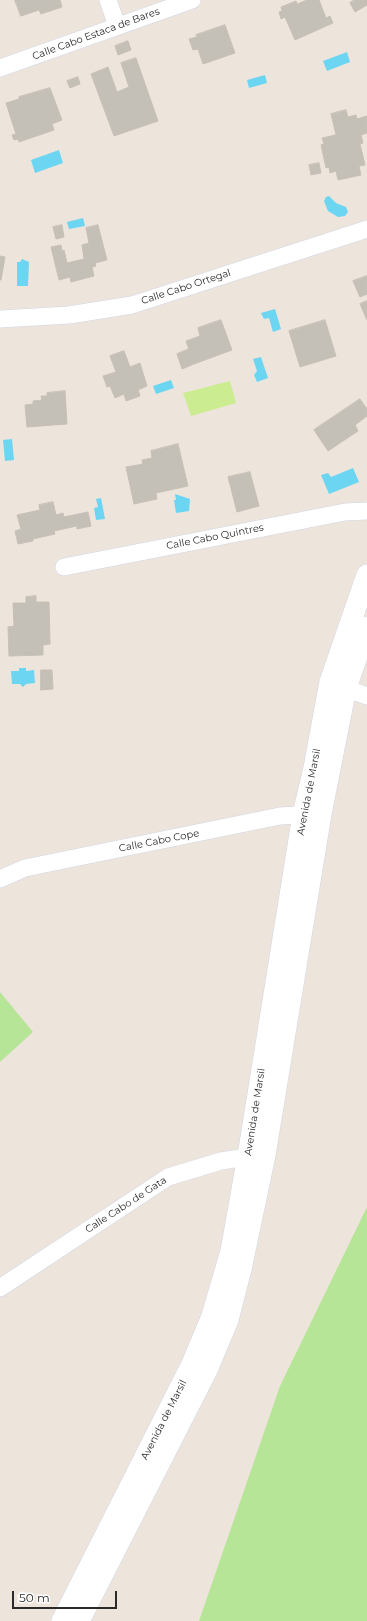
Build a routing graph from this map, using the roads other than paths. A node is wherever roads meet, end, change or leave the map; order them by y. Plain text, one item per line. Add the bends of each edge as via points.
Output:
1 (108, 0) edge
2 (192, 0) edge
3 (117, 26) junction
4 (0, 68) edge
5 (367, 229) edge
6 (0, 319) edge
7 (367, 512) edge
8 (64, 567) dead end
9 (367, 575) edge
10 (367, 627) edge
11 (338, 685) junction
12 (367, 696) edge
13 (312, 814) junction
14 (0, 879) edge
15 (256, 1156) junction
16 (0, 1288) edge
17 (62, 1621) edge
18 (79, 1621) edge

1 - 3 street
2 - 3 street, Calle Cabo Estaca de Bares
3 - 4 street, Calle Cabo Estaca de Bares
5 - 6 street, Calle Cabo Ortegal via 132,305 69,316
7 - 8 street, Calle Cabo Quintres via 344,512
9 - 11 street, Avenida de Marsil
10 - 11 street, Avenida de Marsil
11 - 12 street
11 - 13 street, Avenida de Marsil
13 - 14 street, Calle Cabo Cope via 280,816 25,868
13 - 15 street, Avenida de Marsil
15 - 16 street, Calle Cabo de Gata via 221,1161 168,1177
15 - 17 street, Avenida de Marsil via 212,1316 192,1364
15 - 18 street, Avenida de Marsil via 241,1269 228,1320 207,1370

